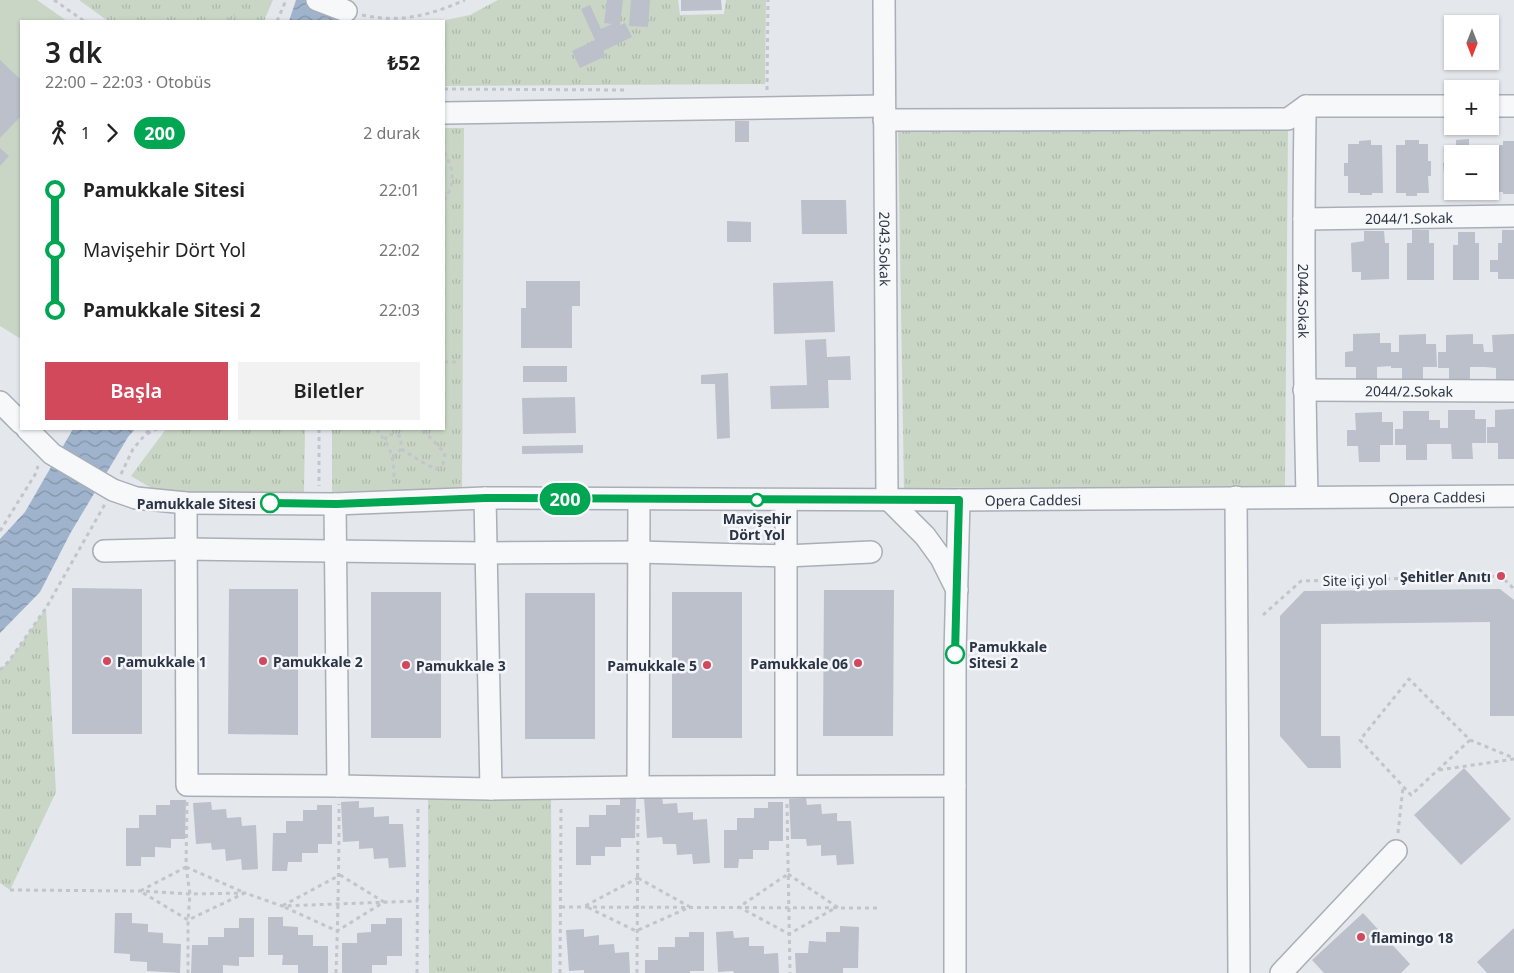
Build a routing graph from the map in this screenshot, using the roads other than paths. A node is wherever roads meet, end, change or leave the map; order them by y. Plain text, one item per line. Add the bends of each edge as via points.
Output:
1 (317, 0) edge
2 (884, 0) edge
3 (346, 11) road end
4 (1306, 106) junction
5 (1444, 106) edge
6 (1499, 106) edge
7 (1514, 106) edge
8 (445, 112) edge
9 (884, 113) junction
10 (1514, 216) edge
11 (1304, 219) junction
12 (1304, 390) junction
13 (1514, 391) edge
14 (0, 402) edge
15 (20, 422) edge
16 (28, 430) edge
17 (1514, 496) edge
18 (1236, 497) junction
19 (1307, 497) junction
20 (486, 498) junction
21 (887, 498) junction
22 (639, 500) junction
23 (786, 500) junction
24 (959, 500) junction
25 (186, 503) junction
26 (327, 504) junction
27 (185, 549) junction
28 (104, 551) dead end
29 (336, 552) junction
30 (640, 552) junction
31 (871, 552) dead end
32 (486, 553) junction
33 (786, 556) junction
34 (957, 590) junction
35 (338, 786) junction
36 (786, 786) junction
37 (955, 786) junction
38 (638, 787) junction
39 (491, 789) junction
40 (1396, 851) road end
41 (955, 973) edge
42 (1239, 973) edge
43 (1281, 973) edge

1 - 3 street
2 - 9 street, 2043.Sokak
4 - 5 street
4 - 9 street via 1288,119
4 - 11 street, 2044.Sokak
6 - 7 street
8 - 9 street
9 - 21 street, 2043.Sokak
10 - 11 street, 2044/1.Sokak
11 - 12 street, 2044.Sokak
12 - 13 street, 2044/2.Sokak
12 - 19 street, 2044.Sokak
14 - 15 street
16 - 25 street, Opera Caddesi via 48,450 109,487 136,498
17 - 19 street, Opera Caddesi
18 - 19 street, Opera Caddesi
18 - 24 street, Opera Caddesi
18 - 42 street
20 - 22 street, Opera Caddesi
20 - 26 street, Opera Caddesi
20 - 32 street
21 - 23 street, Opera Caddesi
21 - 24 street, Opera Caddesi
21 - 34 street via 925,536 941,558
22 - 23 street, Opera Caddesi
22 - 30 street
23 - 33 street
24 - 34 street
25 - 26 street, Opera Caddesi
25 - 27 street
26 - 29 street
27 - 28 street
27 - 29 street
27 - 35 street via 187,785
29 - 32 street
29 - 35 street
30 - 32 street
30 - 33 street
30 - 38 street
31 - 33 street
32 - 39 street
33 - 36 street
34 - 37 street
35 - 39 street
36 - 37 street
36 - 38 street
37 - 41 street
38 - 39 street
40 - 43 street

